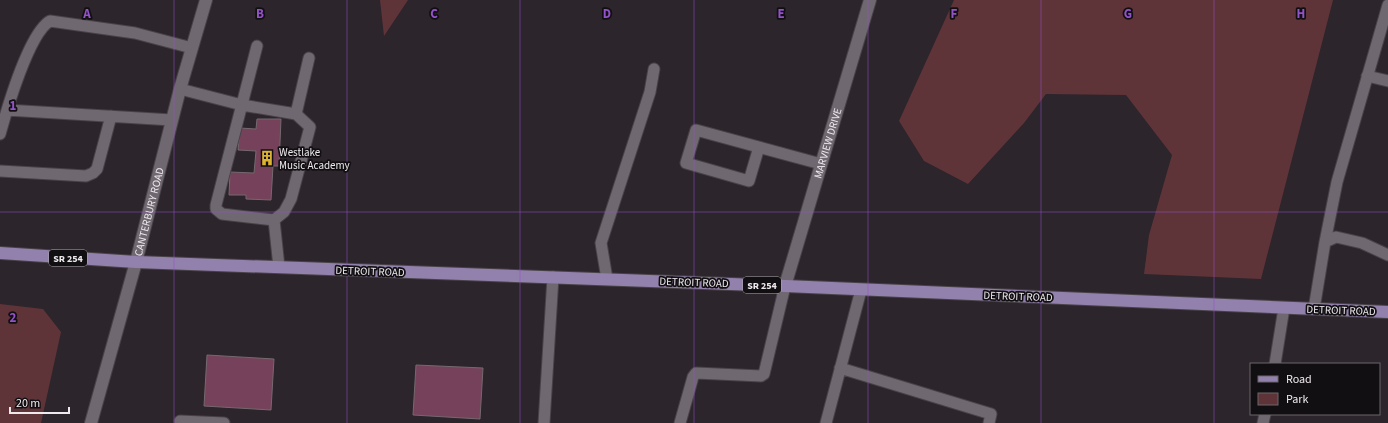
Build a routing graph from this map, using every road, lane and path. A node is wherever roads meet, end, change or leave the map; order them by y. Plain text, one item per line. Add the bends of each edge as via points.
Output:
1 (206, 0) edge
2 (870, 0) edge
3 (1388, 5) edge
4 (257, 46) dead end
5 (192, 48) junction
6 (310, 58) dead end
7 (654, 69) dead end
8 (1367, 76) junction
9 (1388, 81) edge
10 (180, 89) junction
11 (242, 105) junction
12 (7, 110) junction
13 (296, 114) junction
14 (111, 116) junction
15 (172, 120) junction
16 (0, 134) edge
17 (759, 147) junction
18 (822, 164) junction
19 (0, 170) edge
20 (274, 220) junction
21 (1325, 242) junction
22 (0, 253) edge
23 (1388, 255) edge
24 (136, 262) junction
25 (278, 267) junction
26 (553, 277) junction
27 (607, 279) junction
28 (785, 286) junction
29 (861, 290) junction
30 (1284, 308) junction
31 (1314, 308) junction
32 (1388, 312) edge
33 (1275, 363) edge
34 (840, 368) junction
35 (180, 421) dead end
36 (90, 423) edge
37 (224, 423) edge
38 (544, 423) edge
39 (680, 423) edge
40 (826, 423) edge
41 (989, 423) edge

1 - 5 street, CANTERBURY ROAD
2 - 18 street, MARVIEW DRIVE
3 - 8 lane
4 - 11 lane
5 - 10 street, CANTERBURY ROAD
5 - 12 lane via 135,33 50,22 37,34
6 - 13 lane
7 - 27 lane via 650,92 602,243
8 - 9 lane
8 - 21 lane via 1337,182
10 - 11 lane
10 - 15 street, CANTERBURY ROAD
11 - 13 lane
11 - 20 lane via 216,209 222,214
12 - 14 lane
12 - 16 lane
13 - 20 lane via 310,127 291,199 284,212
14 - 15 lane
14 - 19 lane via 93,173 86,176
15 - 24 street, CANTERBURY ROAD
17 - 17 lane via 696,130 686,163 749,181
17 - 18 lane
18 - 28 street, MARVIEW DRIVE
20 - 25 lane
21 - 23 lane via 1336,238 1362,243
21 - 31 lane
22 - 24 main road, DETROIT ROAD / SR 254
24 - 25 main road, DETROIT ROAD / SR 254
24 - 36 street, CANTERBURY ROAD
25 - 26 main road, DETROIT ROAD / SR 254
26 - 27 main road, DETROIT ROAD / SR 254
26 - 38 lane
27 - 28 main road, DETROIT ROAD / SR 254
28 - 29 main road, DETROIT ROAD / SR 254
28 - 39 lane via 764,374 696,374 692,377
29 - 30 main road, DETROIT ROAD / SR 254
29 - 34 lane
30 - 31 main road, DETROIT ROAD / SR 254
30 - 33 lane
31 - 32 main road, DETROIT ROAD / SR 254
34 - 40 lane
34 - 41 lane via 991,414
35 - 37 lane

